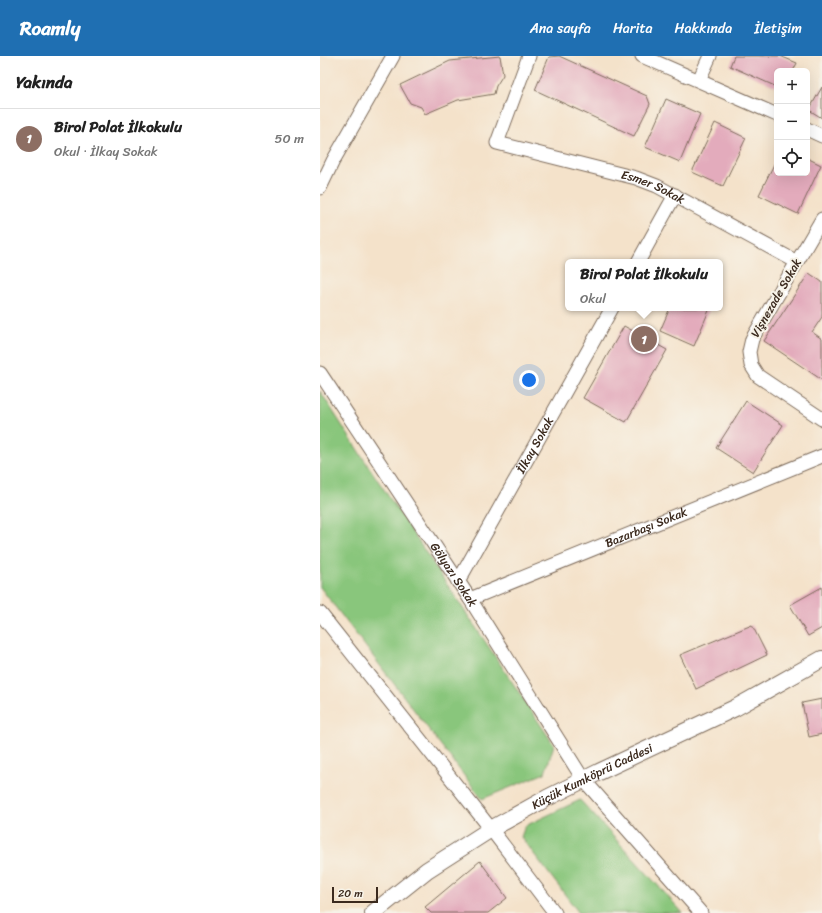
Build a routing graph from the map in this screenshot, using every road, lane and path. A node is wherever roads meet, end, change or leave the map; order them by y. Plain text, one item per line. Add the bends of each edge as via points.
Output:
1 (394, 56) edge
2 (529, 56) edge
3 (642, 56) edge
4 (710, 56) edge
5 (699, 80) junction
6 (774, 114) edge
7 (810, 130) edge
8 (822, 136) edge
9 (320, 188) edge
10 (675, 195) junction
11 (822, 219) edge
12 (640, 259) edge
13 (797, 262) junction
14 (610, 311) edge
15 (320, 373) edge
16 (822, 419) edge
17 (822, 456) edge
18 (458, 582) junction
19 (470, 599) junction
20 (320, 613) edge
21 (822, 659) edge
22 (584, 779) junction
23 (491, 829) junction
24 (373, 913) edge
25 (555, 913) edge
26 (700, 913) edge

1 - 9 street
2 - 10 street, Esmer Sokak via 496,143 636,178
3 - 5 street
4 - 5 street
5 - 6 street
7 - 8 street
10 - 12 street
10 - 13 street, Esmer Sokak
11 - 13 street, Vişnezade Sokak
13 - 16 street, Vişnezade Sokak via 752,339 749,352 751,365 758,376
14 - 18 street, İlkay Sokak
15 - 18 street, Gölyazı Sokak
17 - 19 street, Bazarbaşı Sokak
18 - 19 street, Gölyazı Sokak
19 - 22 street, Gölyazı Sokak
20 - 23 street
21 - 22 street, Küçük Kumköprü Caddesi via 735,708
22 - 23 street, Küçük Kumköprü Caddesi
22 - 26 street, Gölyazı Sokak
23 - 24 street, Küçük Kumköprü Caddesi via 427,870
23 - 25 street

